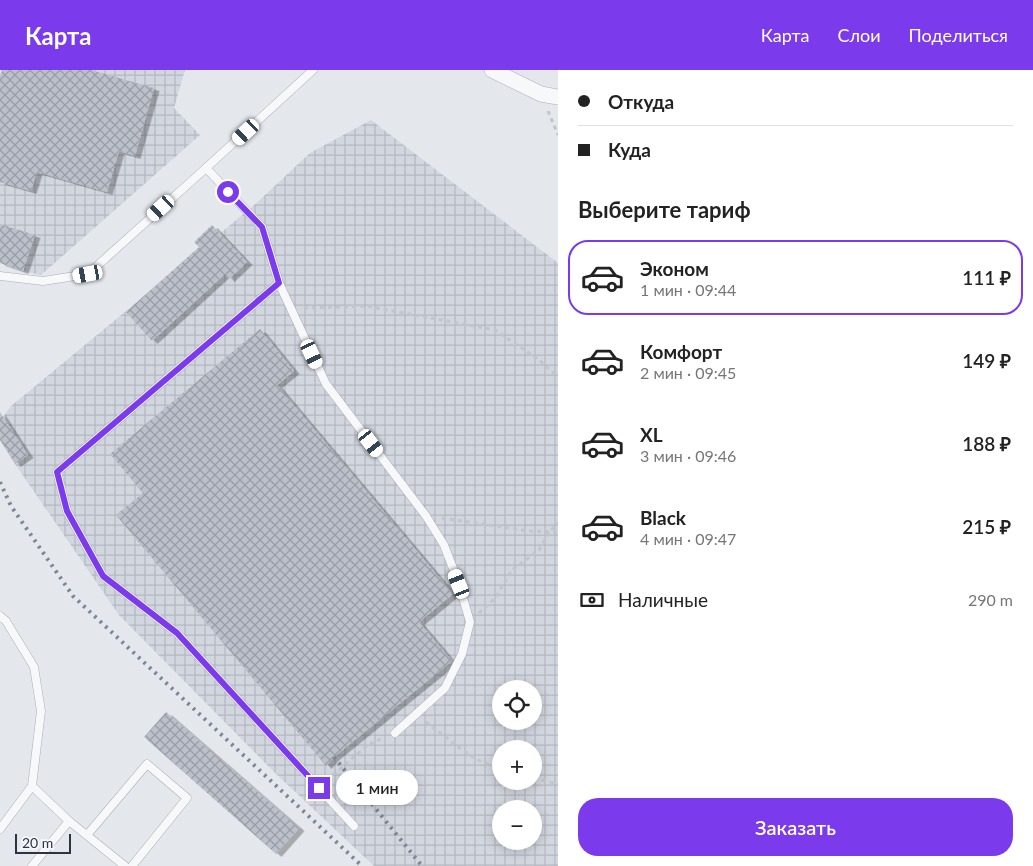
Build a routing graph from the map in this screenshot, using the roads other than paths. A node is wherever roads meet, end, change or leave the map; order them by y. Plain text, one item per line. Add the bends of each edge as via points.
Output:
1 (313, 70) edge
2 (492, 70) edge
3 (558, 97) edge
4 (206, 168) junction
5 (0, 276) edge
6 (279, 283) junction
7 (0, 616) edge
8 (395, 733) road end
9 (32, 786) junction
10 (69, 821) junction
11 (354, 826) dead end
12 (0, 829) edge
13 (87, 835) junction
14 (32, 866) edge
15 (125, 866) edge
16 (132, 866) edge

1 - 4 lane
2 - 3 street via 541,94
4 - 5 lane via 88,274 43,281
4 - 6 lane via 262,227
6 - 8 lane via 326,384 426,516 444,545 470,622 462,654 445,688
6 - 11 lane via 57,472 67,511 103,576 177,633
7 - 9 lane via 34,667 41,711
9 - 10 lane
9 - 12 lane
10 - 13 lane
10 - 14 lane
13 - 15 lane
13 - 16 lane via 147,764 188,798

